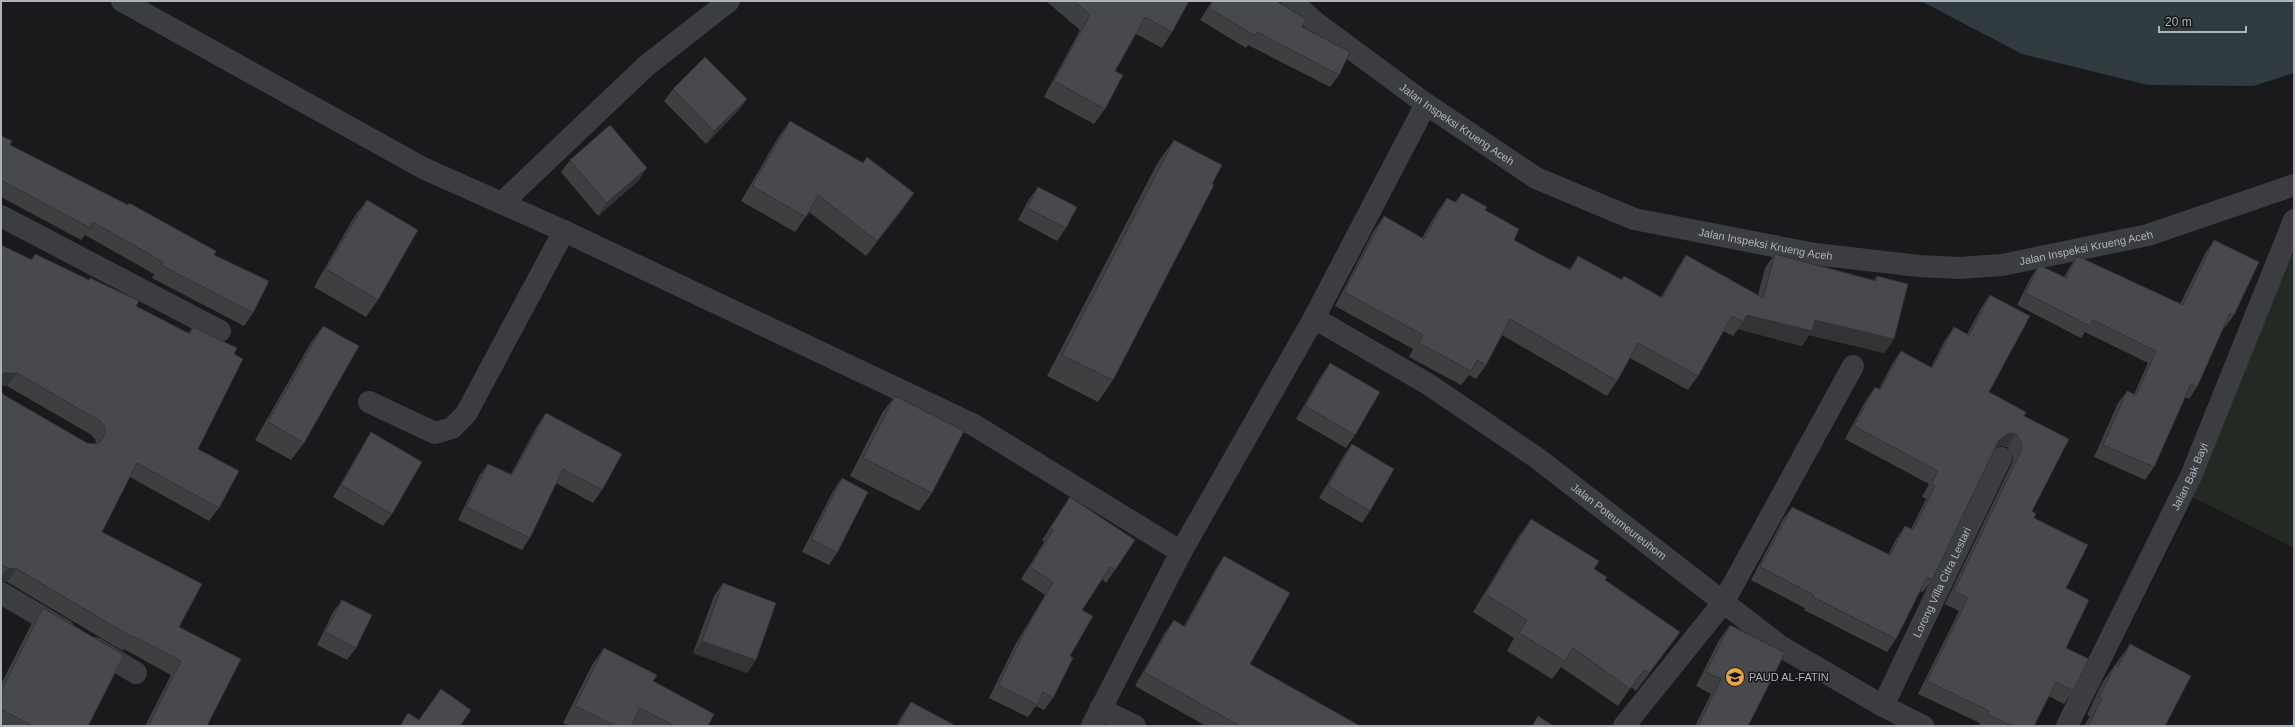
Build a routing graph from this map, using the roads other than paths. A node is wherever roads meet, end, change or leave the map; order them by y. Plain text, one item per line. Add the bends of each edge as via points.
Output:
1 (122, 1) edge
2 (729, 1) edge
3 (1292, 1) edge
4 (1426, 104) junction
5 (2294, 185) edge
6 (502, 203) junction
7 (1, 216) edge
8 (2294, 220) edge
9 (564, 231) junction
10 (1314, 318) junction
11 (220, 331) dead end
12 (1853, 366) dead end
13 (369, 402) dead end
14 (2002, 458) dead end
15 (1181, 552) junction
16 (1, 593) edge
17 (1723, 602) junction
18 (136, 672) dead end
19 (1883, 706) junction
20 (1096, 718) edge
21 (1135, 726) edge
22 (1624, 726) edge
23 (1923, 726) edge
24 (2066, 726) edge

1 - 6 street via 423,168
2 - 6 street via 646,66
3 - 4 street, Jalan Inspeksi Krueng Aceh via 1314,22
4 - 5 street, Jalan Inspeksi Krueng Aceh via 1536,178 1634,220 1815,254 1919,266 1958,268 2002,265 2148,235
4 - 10 street
6 - 9 street
7 - 11 street
8 - 24 street, Jalan Bak Bayi via 2191,476
9 - 13 street via 466,414 452,428 435,433
9 - 15 street via 974,425
10 - 15 street
10 - 17 street, Jalan Poteumeureuhom via 1428,384 1530,454
12 - 17 street
14 - 19 street, Lorong Villa Citra Lestari
15 - 20 street
16 - 18 street
17 - 19 street, Jalan Poteumeureuhom via 1780,646
17 - 22 street
19 - 23 street, Jalan Poteumeureuhom
20 - 21 street

